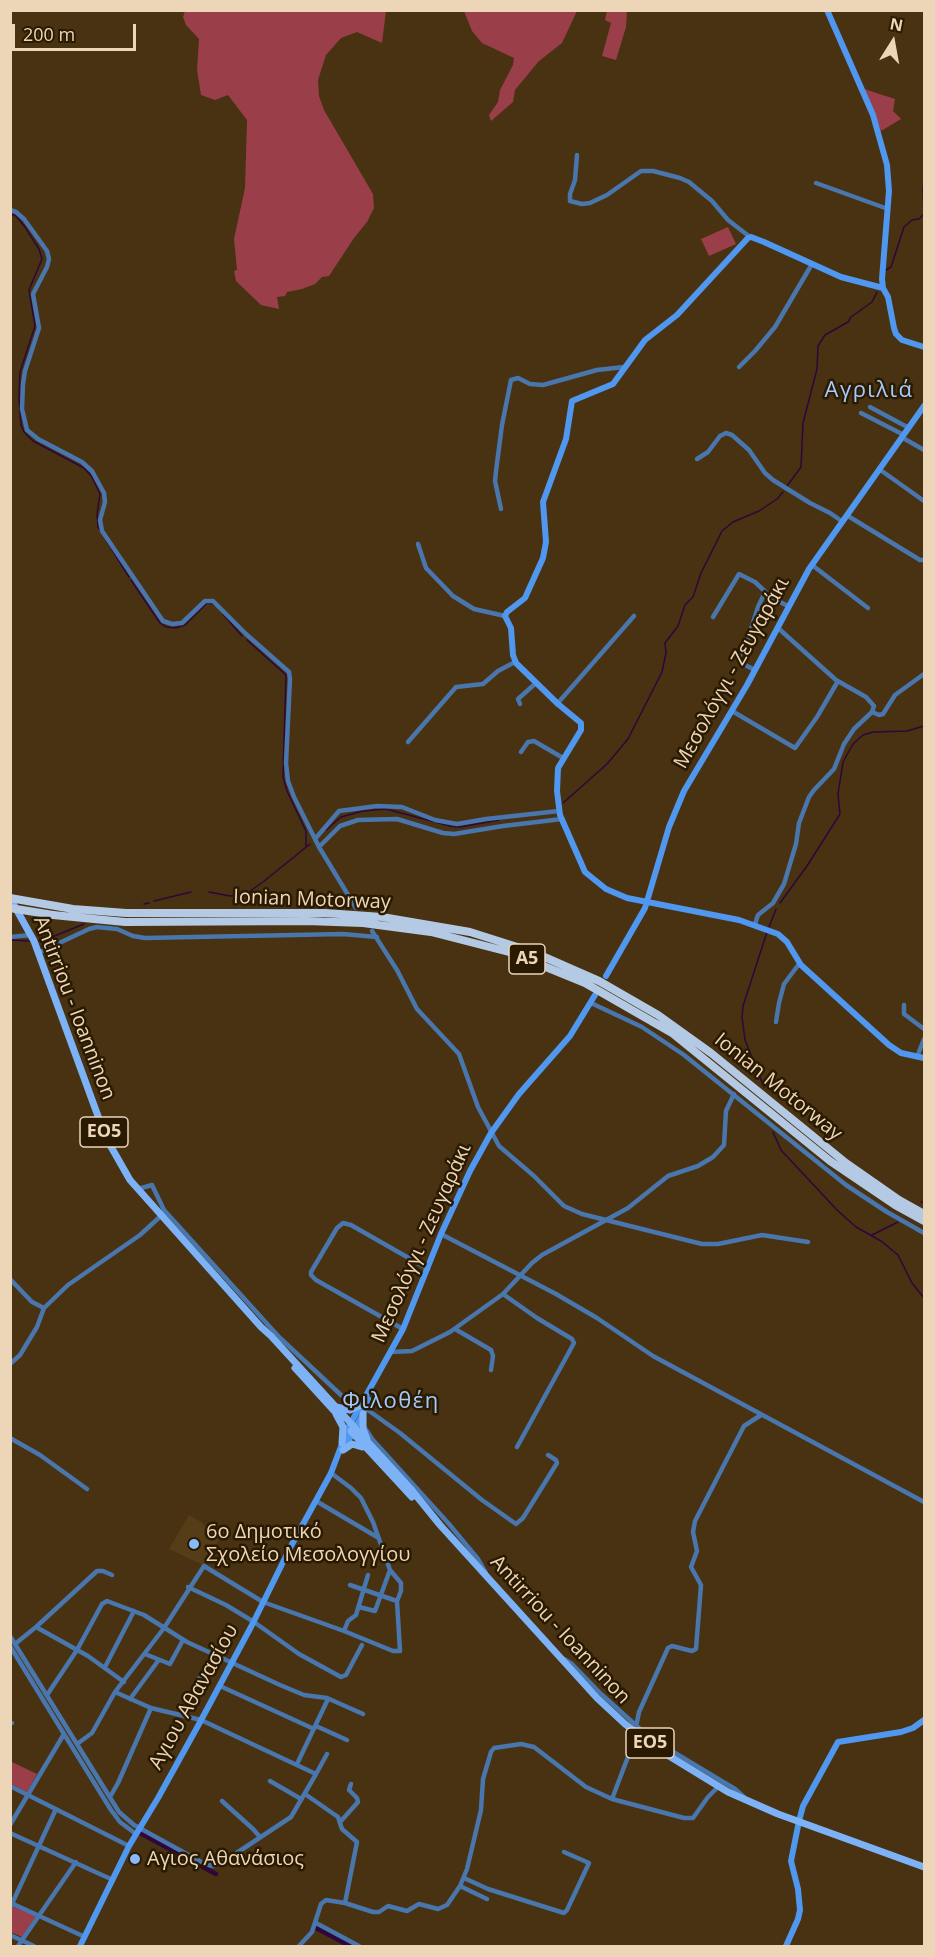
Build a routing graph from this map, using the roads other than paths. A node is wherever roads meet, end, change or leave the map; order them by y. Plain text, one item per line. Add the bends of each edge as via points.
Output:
1 (827, 10) edge
2 (577, 155) dead end
3 (816, 183) dead end
4 (888, 209) junction
5 (10, 210) edge
6 (750, 237) junction
7 (812, 264) junction
8 (883, 288) junction
9 (924, 347) edge
10 (624, 367) junction
11 (739, 367) dead end
12 (924, 406) edge
13 (870, 407) dead end
14 (861, 412) dead end
15 (909, 428) junction
16 (903, 437) junction
17 (924, 450) edge
18 (697, 459) dead end
19 (879, 469) junction
20 (924, 501) edge
21 (501, 509) dead end
22 (845, 519) junction
23 (417, 544) dead end
24 (924, 560) edge
25 (812, 565) junction
26 (765, 592) junction
27 (788, 606) junction
28 (868, 608) dead end
29 (505, 616) junction
30 (634, 616) dead end
31 (713, 618) dead end
32 (778, 628) junction
33 (515, 662) junction
34 (755, 670) junction
35 (924, 674) edge
36 (838, 681) junction
37 (536, 683) junction
38 (520, 704) dead end
39 (557, 704) junction
40 (732, 711) junction
41 (872, 712) junction
42 (408, 742) dead end
43 (521, 752) dead end
44 (563, 758) junction
45 (559, 811) junction
46 (562, 819) junction
47 (315, 839) junction
48 (319, 847) junction
49 (10, 898) edge
50 (647, 902) junction
51 (10, 908) edge
52 (356, 908) dead end
53 (756, 924) junction
54 (372, 931) dead end
55 (31, 935) junction
56 (10, 937) edge
57 (376, 937) junction
58 (38, 953) junction
59 (799, 964) junction
60 (606, 976) dead end
61 (595, 995) dead end
62 (591, 1003) junction
63 (904, 1005) dead end
64 (776, 1022) dead end
65 (924, 1029) edge
66 (924, 1039) edge
67 (917, 1057) junction
68 (924, 1058) edge
69 (734, 1094) junction
70 (491, 1134) junction
71 (137, 1189) junction
72 (163, 1214) junction
73 (924, 1214) edge
74 (608, 1221) junction
75 (924, 1221) edge
76 (924, 1233) edge
77 (441, 1234) junction
78 (808, 1242) dead end
79 (428, 1269) junction
80 (521, 1276) junction
81 (10, 1279) edge
82 (503, 1294) junction
83 (44, 1308) junction
84 (261, 1327) junction
85 (403, 1329) junction
86 (455, 1329) junction
87 (391, 1352) junction
88 (10, 1364) edge
89 (491, 1370) dead end
90 (334, 1405) junction
91 (361, 1409) junction
92 (336, 1414) junction
93 (762, 1415) junction
94 (362, 1423) junction
95 (352, 1428) junction
96 (10, 1438) edge
97 (343, 1447) junction
98 (517, 1447) dead end
99 (369, 1449) junction
100 (548, 1455) dead end
101 (331, 1473) junction
102 (87, 1489) dead end
103 (316, 1502) junction
104 (924, 1502) edge
105 (377, 1536) junction
106 (390, 1570) junction
107 (112, 1575) dead end
108 (368, 1575) dead end
109 (490, 1581) junction
110 (350, 1585) dead end
111 (188, 1587) junction
112 (364, 1590) junction
113 (381, 1596) junction
114 (397, 1601) junction
115 (263, 1602) junction
116 (359, 1607) junction
117 (134, 1611) junction
118 (254, 1622) junction
119 (36, 1626) junction
120 (165, 1628) junction
121 (344, 1631) junction
122 (10, 1636) edge
123 (183, 1640) junction
124 (13, 1645) edge
125 (362, 1645) dead end
126 (77, 1650) junction
127 (145, 1654) junction
128 (215, 1654) junction
129 (158, 1661) junction
130 (232, 1662) junction
131 (105, 1667) junction
132 (199, 1679) dead end
133 (124, 1682) junction
134 (219, 1686) junction
135 (115, 1692) junction
136 (47, 1695) junction
137 (130, 1699) junction
138 (328, 1699) junction
139 (151, 1708) junction
140 (363, 1714) dead end
141 (201, 1720) junction
142 (924, 1720) edge
143 (315, 1727) junction
144 (636, 1730) junction
145 (64, 1734) junction
146 (347, 1740) dead end
147 (77, 1744) junction
148 (327, 1754) dead end
149 (297, 1764) junction
150 (316, 1774) junction
151 (270, 1781) dead end
152 (351, 1784) dead end
153 (10, 1786) edge
154 (718, 1787) junction
155 (28, 1794) junction
156 (305, 1794) junction
157 (110, 1797) junction
158 (612, 1799) junction
159 (301, 1800) junction
160 (222, 1801) dead end
161 (748, 1802) junction
162 (56, 1809) junction
163 (341, 1821) junction
164 (799, 1821) junction
165 (10, 1825) edge
166 (138, 1831) junction
167 (10, 1833) edge
168 (260, 1837) junction
169 (40, 1846) junction
170 (129, 1846) junction
171 (564, 1852) dead end
172 (75, 1862) junction
173 (924, 1867) edge
174 (464, 1878) junction
175 (113, 1880) junction
176 (460, 1886) junction
177 (488, 1899) dead end
178 (345, 1903) junction
179 (11, 1905) edge
180 (38, 1916) junction
181 (316, 1923) junction
182 (10, 1935) edge
183 (85, 1936) junction
184 (22, 1940) junction
185 (18, 1947) edge
186 (34, 1947) edge
187 (80, 1947) edge
188 (299, 1947) edge
189 (359, 1947) edge
190 (786, 1947) edge

1 - 4 main road via 878,129 888,170
2 - 6 street via 571,201 590,203 641,171 653,171 689,182
3 - 4 street
4 - 8 main road
5 - 47 street via 24,219 49,259 33,294 39,328 23,384 22,409 27,430 92,471 104,493 102,531 163,621 182,623 205,601 213,601 289,672 287,775
6 - 7 main road
6 - 10 main road
7 - 8 main road via 841,278
7 - 11 street via 775,327
8 - 9 main road via 896,334
10 - 21 street via 543,385 518,378 511,380 495,481
10 - 29 main road via 610,386 572,401 566,439 543,502 543,558 525,598
12 - 15 main road, Μεσολόγγι - Ζευγαράκι
13 - 15 street
14 - 16 street
15 - 16 main road, Μεσολόγγι - Ζευγαράκι
16 - 17 street
16 - 19 main road, Μεσολόγγι - Ζευγαράκι
18 - 22 street via 720,436 732,435 773,480
19 - 20 street
19 - 22 main road, Μεσολόγγι - Ζευγαράκι
22 - 24 street
22 - 25 main road, Μεσολόγγι - Ζευγαράκι
23 - 29 street via 426,568 453,596 474,609
25 - 27 main road, Μεσολόγγι - Ζευγαράκι
25 - 28 street
26 - 27 street
26 - 31 street via 738,574
26 - 34 street via 739,657 741,663
27 - 32 main road, Μεσολόγγι - Ζευγαράκι
29 - 33 main road via 512,631
30 - 39 street
32 - 34 main road, Μεσολόγγι - Ζευγαράκι
32 - 36 street
33 - 37 main road
33 - 42 street via 483,684 453,689
34 - 40 main road, Μεσολόγγι - Ζευγαράκι
35 - 41 street via 895,695 883,714
36 - 40 street via 795,748
36 - 41 street via 873,703
37 - 38 street via 518,699
37 - 39 main road
39 - 44 main road via 582,726
40 - 50 main road, Μεσολόγγι - Ζευγαράκι via 676,808
41 - 53 street via 854,729 834,769 809,797 783,884 773,903 758,915
43 - 44 street via 528,742 534,741
44 - 45 main road via 556,778
45 - 46 main road
45 - 47 street via 457,824 402,807 377,806 338,812
46 - 48 street via 454,834 397,819 358,820 340,826
46 - 50 main road via 589,876 611,892
47 - 48 street
48 - 52 street
49 - 55 main road, Antirriou - Ioanninon / ΕΟ5
49 - 73 highway, Ionian Motorway / Α5 via 54,906 158,914 375,916 470,932 532,952 606,985 668,1022 846,1163
50 - 53 main road
50 - 60 main road, Μεσολόγγι - Ζευγαράκι
51 - 75 highway, Ionian Motorway / Α5, bridge via 146,923 363,923 445,935 509,952 585,983 672,1033 830,1161
53 - 59 main road via 787,942
54 - 57 street
55 - 56 street
55 - 58 main road, Antirriou - Ioanninon / ΕΟ5
57 - 58 street via 343,934 145,938 97,927
57 - 70 street via 417,1009 459,1054
58 - 71 main road, Antirriou - Ioanninon / ΕΟ5 via 106,1138
59 - 64 street via 784,984
59 - 67 main road via 896,1050
61 - 62 main road, Μεσολόγγι - Ζευγαράκι
62 - 69 street via 617,1013 662,1040
62 - 70 main road, Μεσολόγγι - Ζευγαράκι via 570,1036 519,1094
63 - 65 street via 904,1014
66 - 67 street
67 - 68 main road
69 - 74 street via 726,1112 723,1148 698,1166 668,1176
69 - 76 street via 846,1185
70 - 74 street via 564,1206
70 - 77 main road, Μεσολόγγι - Ζευγαράκι
71 - 72 main road, Antirriou - Ioanninon / ΕΟ5
71 - 72 street via 152,1185
72 - 83 street via 131,1242 68,1285
72 - 84 main road, Antirriou - Ioanninon / ΕΟ5
72 - 91 street via 279,1337
74 - 78 street via 702,1244 762,1235
74 - 80 street via 542,1255
77 - 79 main road, Μεσολόγγι - Ζευγαράκι
77 - 80 street
79 - 85 main road, Μεσολόγγι - Ζευγαράκι
79 - 85 street via 343,1223 311,1272 314,1279
80 - 82 street
80 - 93 street via 597,1318 653,1356
81 - 83 street via 32,1302
82 - 86 street
82 - 98 street via 574,1343
83 - 88 street via 34,1332
84 - 90 main road, Antirriou - Ioanninon / ΕΟ5
84 - 92 main road, Antirriou - Ioanninon / ΕΟ5
85 - 87 main road, Μεσολόγγι - Ζευγαράκι
86 - 87 street via 412,1351
86 - 89 street via 491,1350
87 - 91 main road, Μεσολόγγι - Ζευγαράκι
90 - 91 main road via 344,1410
90 - 95 main road, Antirriou - Ioanninon / ΕΟ5
91 - 94 main road
91 - 95 main road, Μεσολόγγι - Ζευγαράκι
91 - 100 street via 400,1433 516,1524 556,1463
92 - 95 main road, Antirriou - Ioanninon / ΕΟ5
92 - 97 main road via 343,1427
93 - 104 street
93 - 144 street via 743,1428 695,1521 696,1551 690,1567 701,1585 696,1649 668,1648 639,1712
94 - 99 main road
94 - 109 street via 478,1559
95 - 97 main road, Αγιου Αθανασίου
95 - 99 main road, Antirriou - Ioanninon / ΕΟ5
96 - 102 street
97 - 99 main road via 353,1444
97 - 101 main road, Αγιου Αθανασίου
99 - 109 main road, Antirriou - Ioanninon / ΕΟ5
101 - 103 main road, Αγιου Αθανασίου
101 - 105 street via 361,1498
103 - 105 street
103 - 115 main road, Αγιου Αθανασίου
105 - 106 street
106 - 113 street
106 - 114 street via 401,1586
107 - 119 street via 97,1571
108 - 112 street
109 - 144 main road, Antirriou - Ioanninon / ΕΟ5 via 597,1698
110 - 112 street
111 - 115 street via 204,1566
111 - 118 street
111 - 120 street
112 - 113 street
112 - 116 street
113 - 114 street
113 - 116 street via 375,1611
114 - 121 street via 399,1652
115 - 118 main road, Αγιου Αθανασίου
115 - 121 street
116 - 121 street
117 - 120 street
117 - 126 street via 104,1602
117 - 131 street
118 - 125 street via 299,1654 343,1677
118 - 130 main road, Αγιου Αθανασίου
119 - 124 street
119 - 126 street
120 - 123 street
120 - 127 street
122 - 124 street
123 - 128 street
123 - 129 street via 171,1663
124 - 136 street
124 - 145 street
126 - 131 street
126 - 136 street
127 - 129 street
127 - 133 street
128 - 130 street
128 - 132 street
129 - 137 street
130 - 134 main road, Αγιου Αθανασίου
130 - 138 street via 303,1695
131 - 133 street
133 - 135 street
134 - 141 main road, Αγιου Αθανασίου
134 - 143 street
135 - 137 street
135 - 147 street via 91,1734
136 - 147 street
137 - 139 street
138 - 140 street
138 - 143 street
139 - 141 street
139 - 157 street
141 - 149 street
141 - 166 main road, Αγιου Αθανασίου
142 - 164 main road via 903,1731 838,1742 803,1806
143 - 146 street
143 - 149 street
144 - 154 main road, Antirriou - Ioanninon / ΕΟ5 via 670,1758
144 - 158 street
144 - 161 street via 735,1790
145 - 155 street
145 - 166 street via 120,1822
147 - 157 street
148 - 150 street
149 - 150 street
150 - 156 street
151 - 159 street
152 - 163 street via 349,1790 358,1802
153 - 155 street
154 - 158 street via 693,1818
154 - 161 main road, Antirriou - Ioanninon / ΕΟ5
155 - 162 street
155 - 165 street
156 - 159 street
156 - 163 street
157 - 166 street
158 - 174 street via 586,1787 534,1747 520,1744 494,1748 483,1779 481,1810
159 - 168 street via 292,1815
160 - 168 street
161 - 164 main road, Antirriou - Ioanninon / ΕΟ5
162 - 169 street
162 - 170 street
163 - 178 street via 342,1829 357,1843
164 - 173 main road, Antirriou - Ioanninon / ΕΟ5
164 - 190 main road via 791,1864 800,1910
166 - 168 street via 213,1866
166 - 170 main road, Αγιου Αθανασίου
167 - 169 street
169 - 172 street
169 - 179 street
170 - 175 main road, Αγιου Αθανασίου
171 - 174 street via 589,1863 564,1912
172 - 175 street
172 - 180 street
174 - 176 street
175 - 183 main road, Αγιου Αθανασίου
176 - 177 street
176 - 178 street via 441,1909 421,1904 409,1911 389,1906 375,1912
178 - 181 street via 323,1901
179 - 180 street
180 - 183 street
180 - 184 street
181 - 188 street
181 - 189 street
182 - 184 street
183 - 187 main road, Αγιου Αθανασίου
184 - 185 street
184 - 186 street

